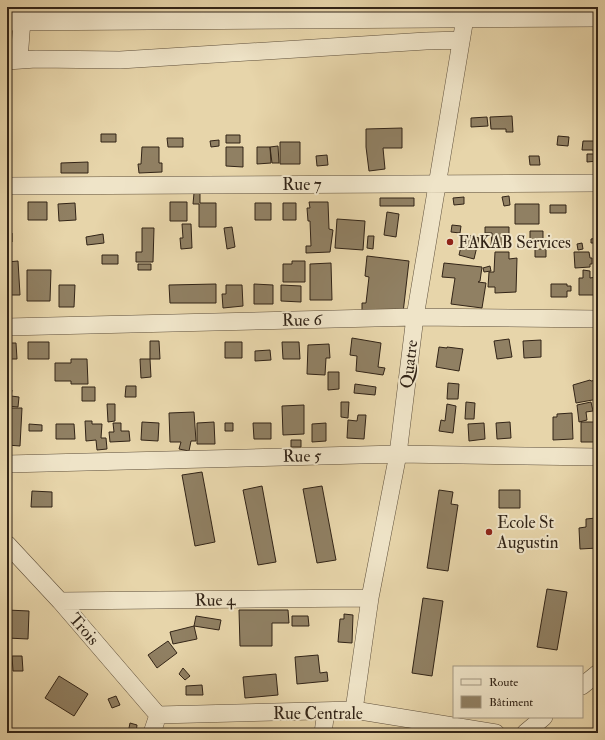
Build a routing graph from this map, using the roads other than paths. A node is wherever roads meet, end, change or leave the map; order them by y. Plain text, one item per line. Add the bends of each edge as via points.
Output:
1 (467, 12) edge
2 (71, 13) edge
3 (593, 13) edge
4 (15, 20) edge
5 (461, 40) junction
6 (13, 60) edge
7 (598, 183) edge
8 (438, 184) junction
9 (7, 186) edge
10 (415, 317) junction
11 (598, 319) edge
12 (7, 327) edge
13 (398, 454) junction
14 (598, 457) edge
15 (7, 464) edge
16 (7, 544) edge
17 (370, 598) junction
18 (60, 602) junction
19 (598, 673) edge
20 (583, 685) edge
21 (354, 710) junction
22 (326, 711) junction
23 (158, 715) junction
24 (543, 718) edge
25 (152, 733) edge
26 (323, 733) edge
27 (496, 733) edge
28 (524, 733) edge

1 - 2 street
1 - 3 street
1 - 5 street, Quatre
2 - 4 street
4 - 6 street
5 - 6 street via 120,60
5 - 8 street, Quatre
7 - 8 street, Rue 7
8 - 9 street, Rue 7
8 - 10 street, Quatre
10 - 11 street, Rue 6
10 - 12 street, Rue 6
10 - 13 street, Quatre
13 - 14 street, Rue 5
13 - 15 street, Rue 5
13 - 17 street, Quatre
16 - 18 street, Trois
17 - 18 street, Rue 4
17 - 21 street, Quatre
18 - 23 street, Trois
19 - 20 street
21 - 22 street, Rue Centrale
21 - 27 street, Rue Centrale
22 - 23 street, Rue Centrale
22 - 26 street
23 - 25 street
24 - 28 street

